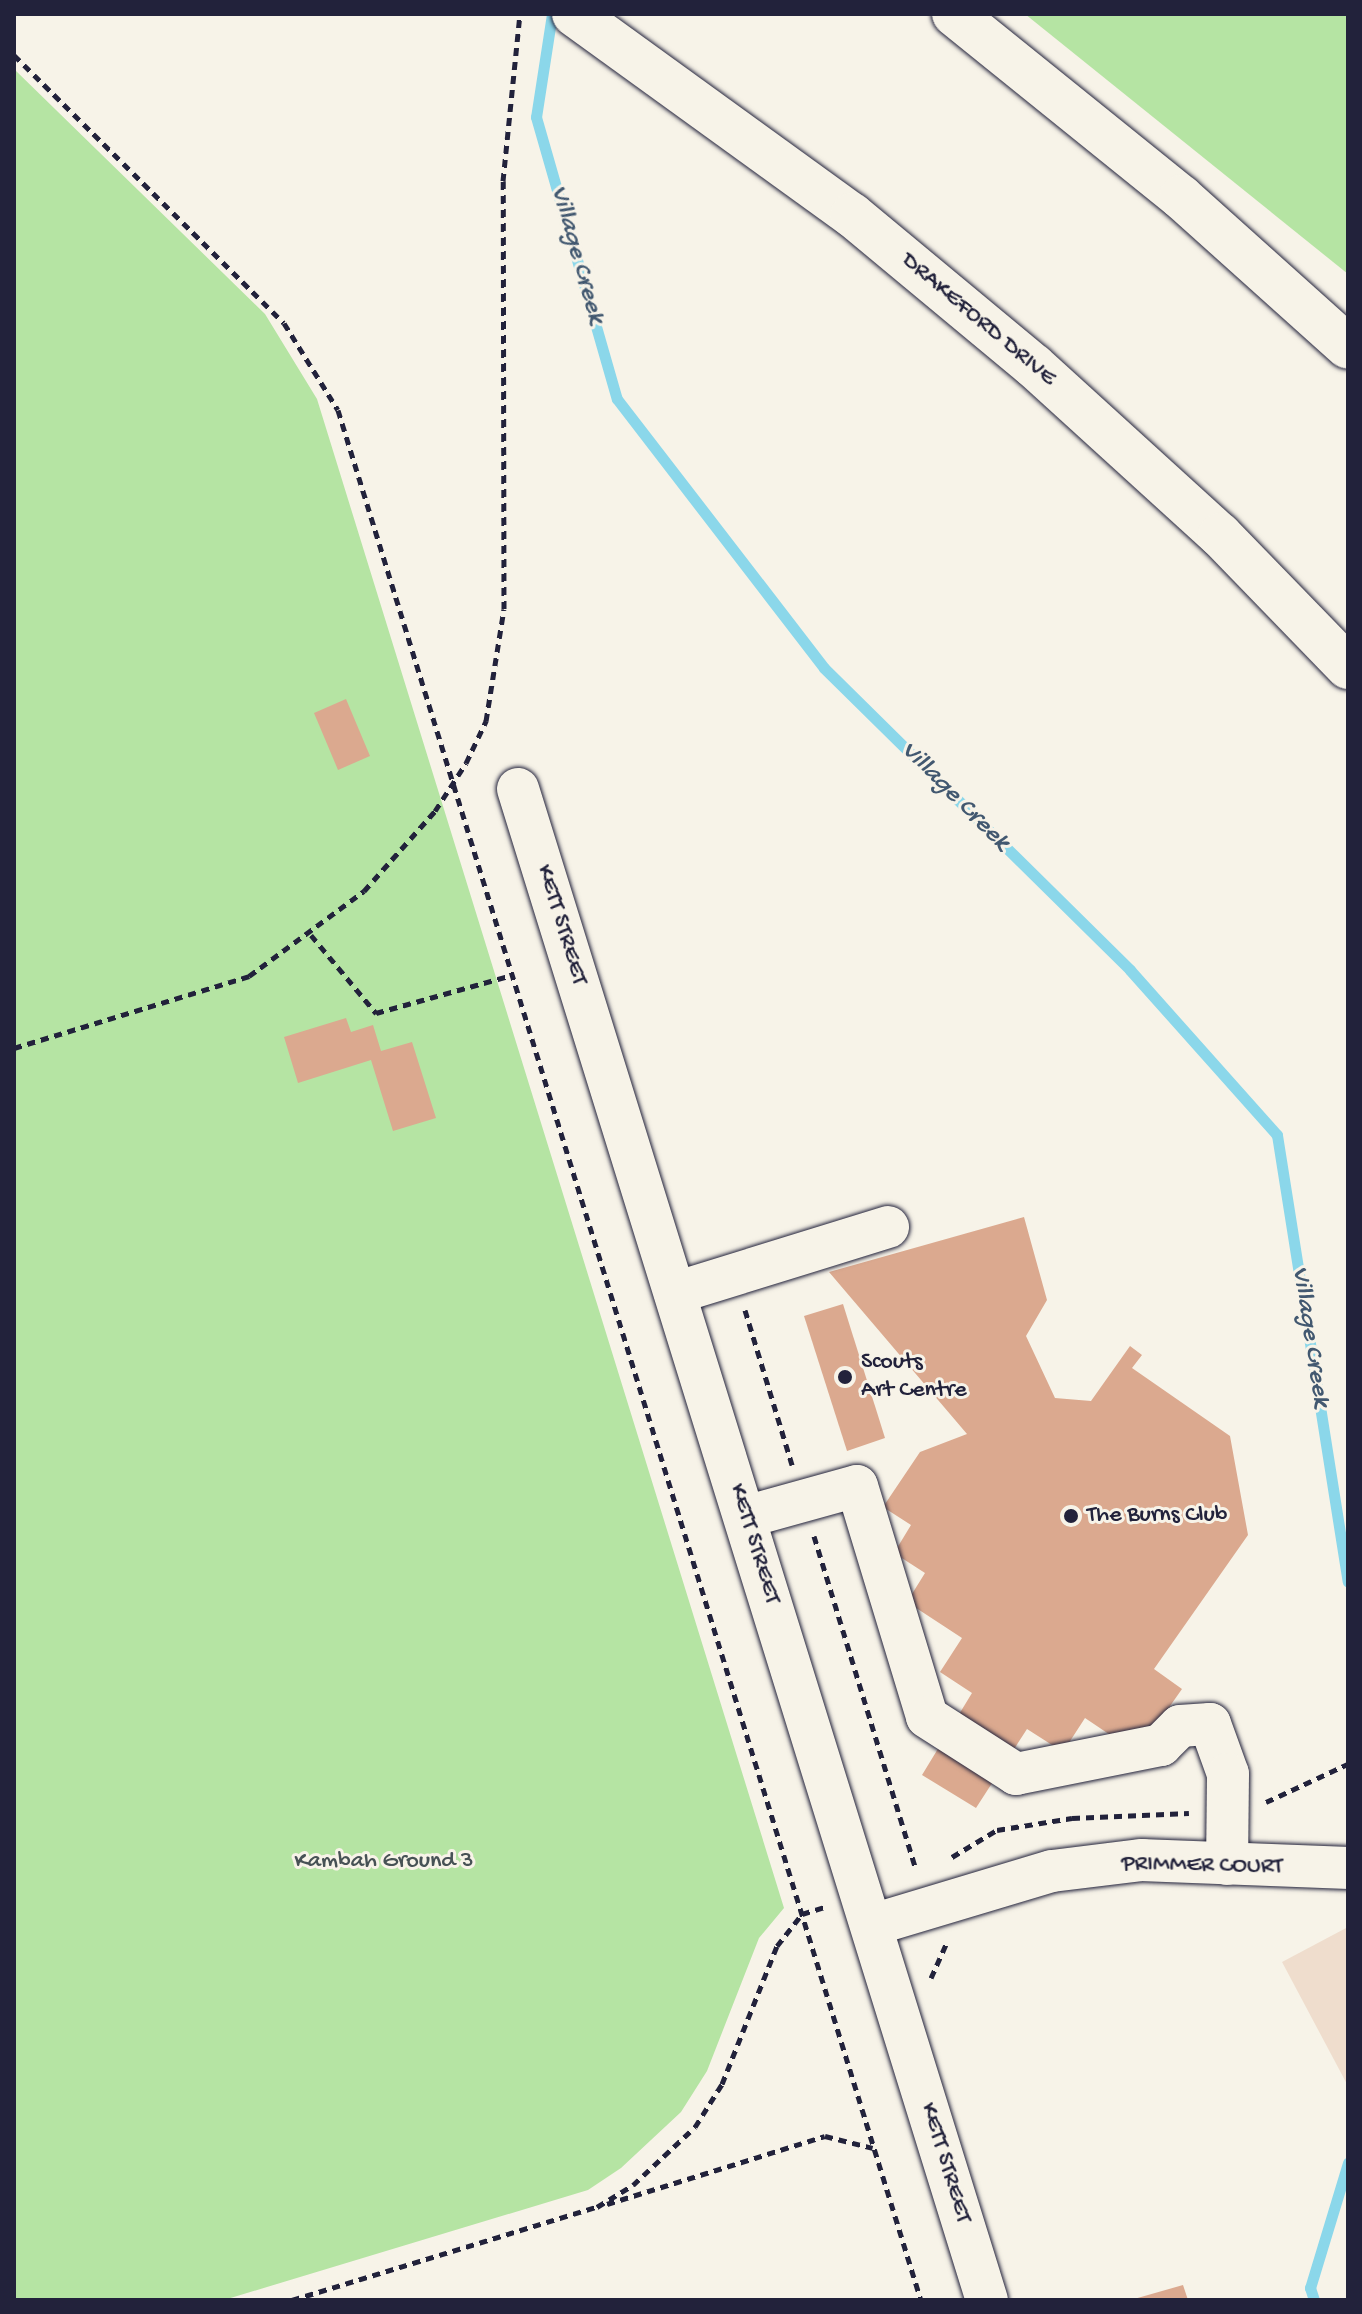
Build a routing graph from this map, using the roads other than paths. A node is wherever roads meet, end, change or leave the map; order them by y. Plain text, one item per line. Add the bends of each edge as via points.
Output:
1 (574, 14) edge
2 (954, 14) edge
3 (1348, 347) edge
4 (1348, 667) edge
5 (518, 789) dead end
6 (888, 1227) dead end
7 (675, 1293) junction
8 (745, 1517) junction
9 (1227, 1864) junction
10 (1348, 1868) edge
11 (872, 1925) junction
12 (987, 2300) edge

1 - 4 highway, DRAKEFORD DRIVE via 852,215 1034,366 1220,535
2 - 3 highway via 1181,197
5 - 7 street, KETT STREET
6 - 7 street
7 - 8 street, KETT STREET
8 - 9 street via 857,1486 927,1717 1016,1774 1161,1745 1180,1726 1210,1724 1228,1774
8 - 11 street, KETT STREET
9 - 10 street, PRIMMER COURT
9 - 11 street, PRIMMER COURT via 1142,1860 1052,1871
11 - 12 street, KETT STREET

